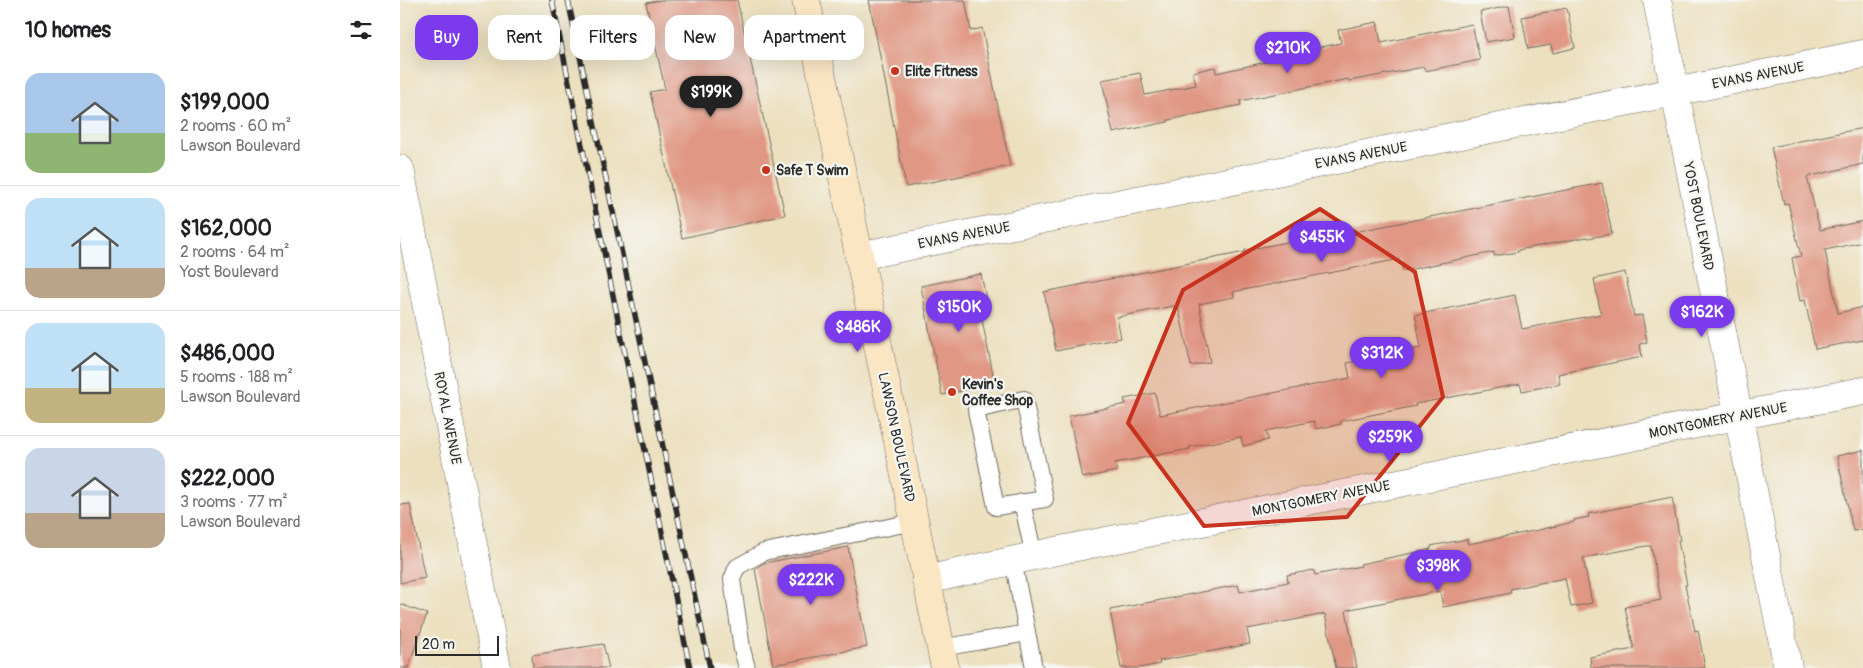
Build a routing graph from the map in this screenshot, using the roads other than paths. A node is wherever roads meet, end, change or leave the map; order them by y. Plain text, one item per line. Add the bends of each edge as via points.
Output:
1 (806, 0) edge
2 (1656, 0) edge
3 (1863, 54) edge
4 (1675, 92) junction
5 (400, 169) edge
6 (859, 256) junction
7 (1863, 391) edge
8 (1739, 416) junction
9 (1022, 502) junction
10 (914, 522) junction
11 (1024, 558) junction
12 (926, 580) junction
13 (1027, 633) junction
14 (491, 640) junction
15 (943, 658) edge
16 (478, 668) edge
17 (497, 668) edge
18 (747, 668) edge
19 (1034, 668) edge
20 (1788, 668) edge

1 - 6 main road, LAWSON BOULEVARD
2 - 4 street, YOST BOULEVARD
3 - 4 street, EVANS AVENUE
4 - 6 street, EVANS AVENUE
4 - 8 street, YOST BOULEVARD
5 - 14 street, ROYAL AVENUE
6 - 10 main road, LAWSON BOULEVARD
7 - 8 street, MONTGOMERY AVENUE
8 - 11 street, MONTGOMERY AVENUE
8 - 20 street, YOST BOULEVARD
9 - 9 lane via 1045,499 1024,399 976,410 996,507
9 - 11 lane
10 - 12 main road, LAWSON BOULEVARD
10 - 18 lane via 764,552 737,567 732,579
11 - 12 street, MONTGOMERY AVENUE
11 - 13 lane
12 - 15 main road, LAWSON BOULEVARD
13 - 15 lane
13 - 19 lane
14 - 16 street
14 - 17 street, ROYAL AVENUE

